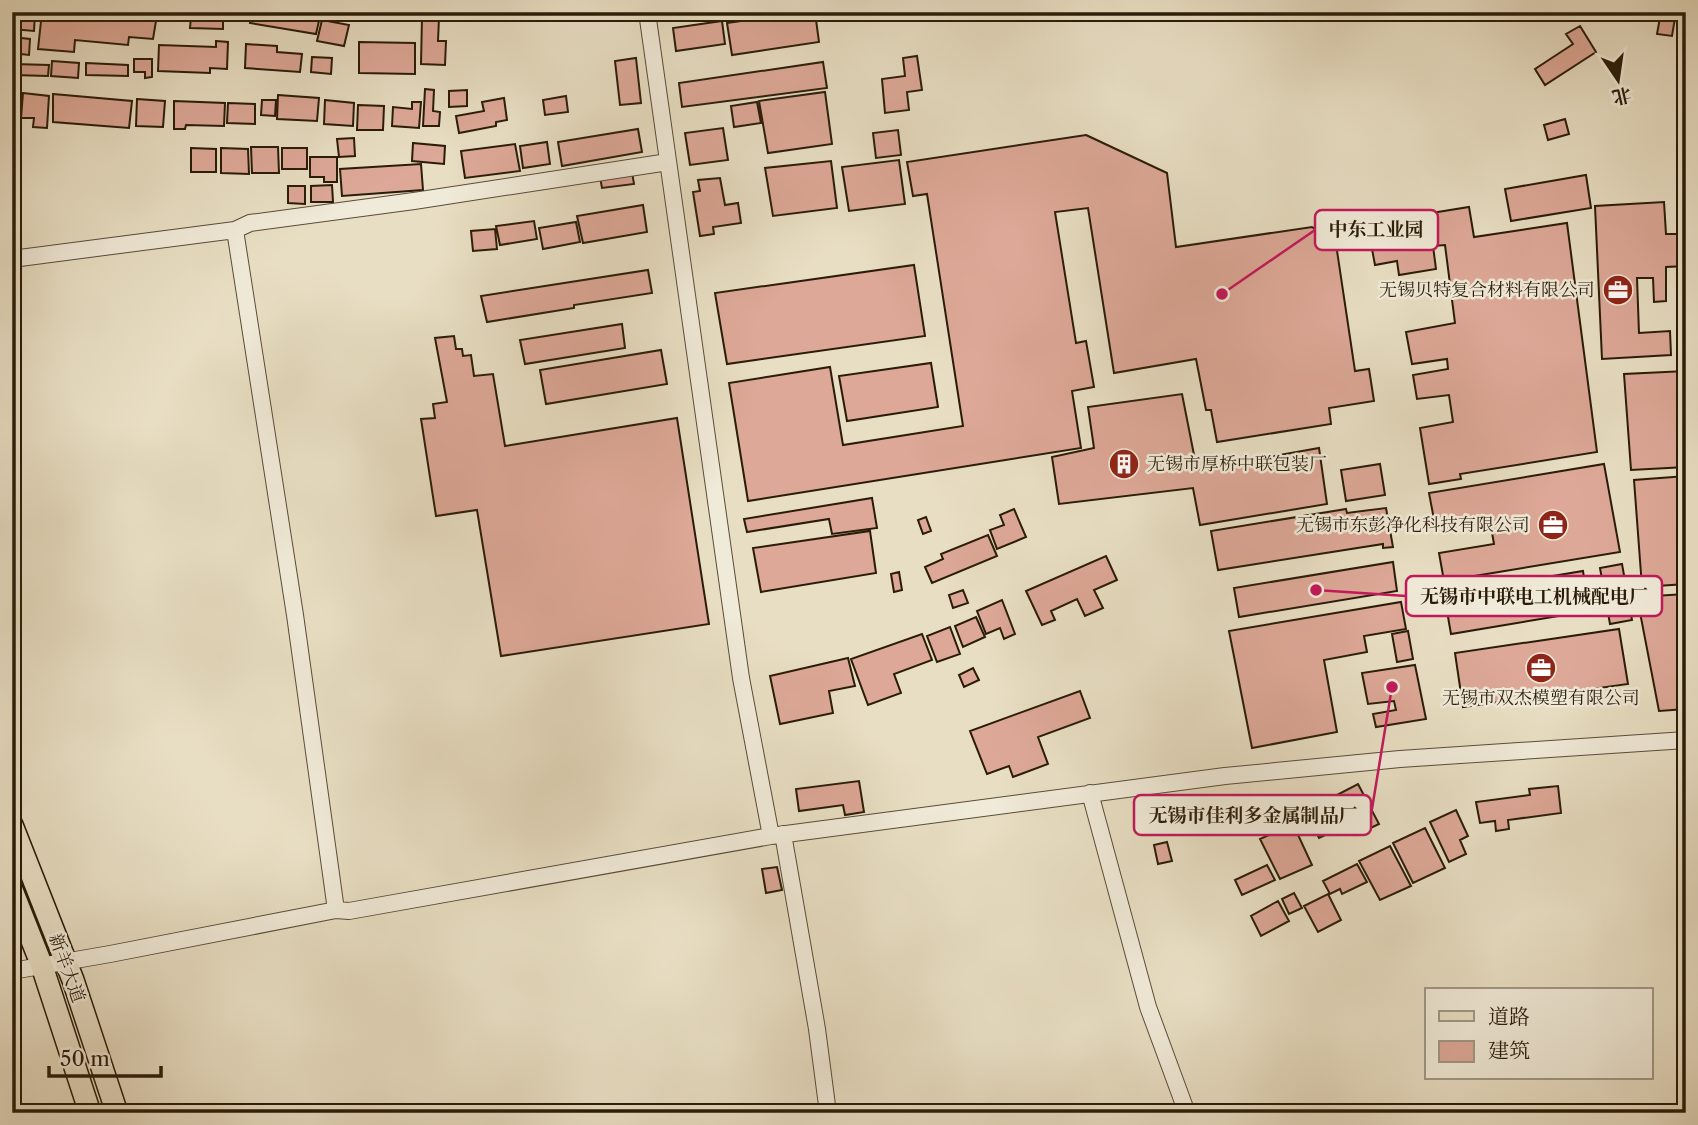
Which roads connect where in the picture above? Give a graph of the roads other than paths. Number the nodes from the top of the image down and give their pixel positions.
1 (647, 12) edge
2 (668, 162) junction
3 (235, 230) junction
4 (12, 259) edge
5 (1686, 740) edge
6 (1090, 793) junction
7 (12, 825) edge
8 (777, 835) junction
9 (12, 890) edge
10 (336, 910) junction
11 (66, 962) junction
12 (42, 966) junction
13 (12, 971) edge
14 (90, 1113) edge
15 (117, 1113) edge
16 (828, 1113) edge
17 (1187, 1113) edge

1 - 2 street
2 - 3 street
2 - 8 street
3 - 4 street
3 - 10 street
5 - 6 street
6 - 8 street
6 - 17 street
7 - 11 main road, 新羊大道
8 - 10 street
8 - 16 street
9 - 12 main road, 新羊大道
10 - 11 street
11 - 12 street
11 - 15 main road, 新羊大道
12 - 13 street
12 - 14 main road, 新羊大道

